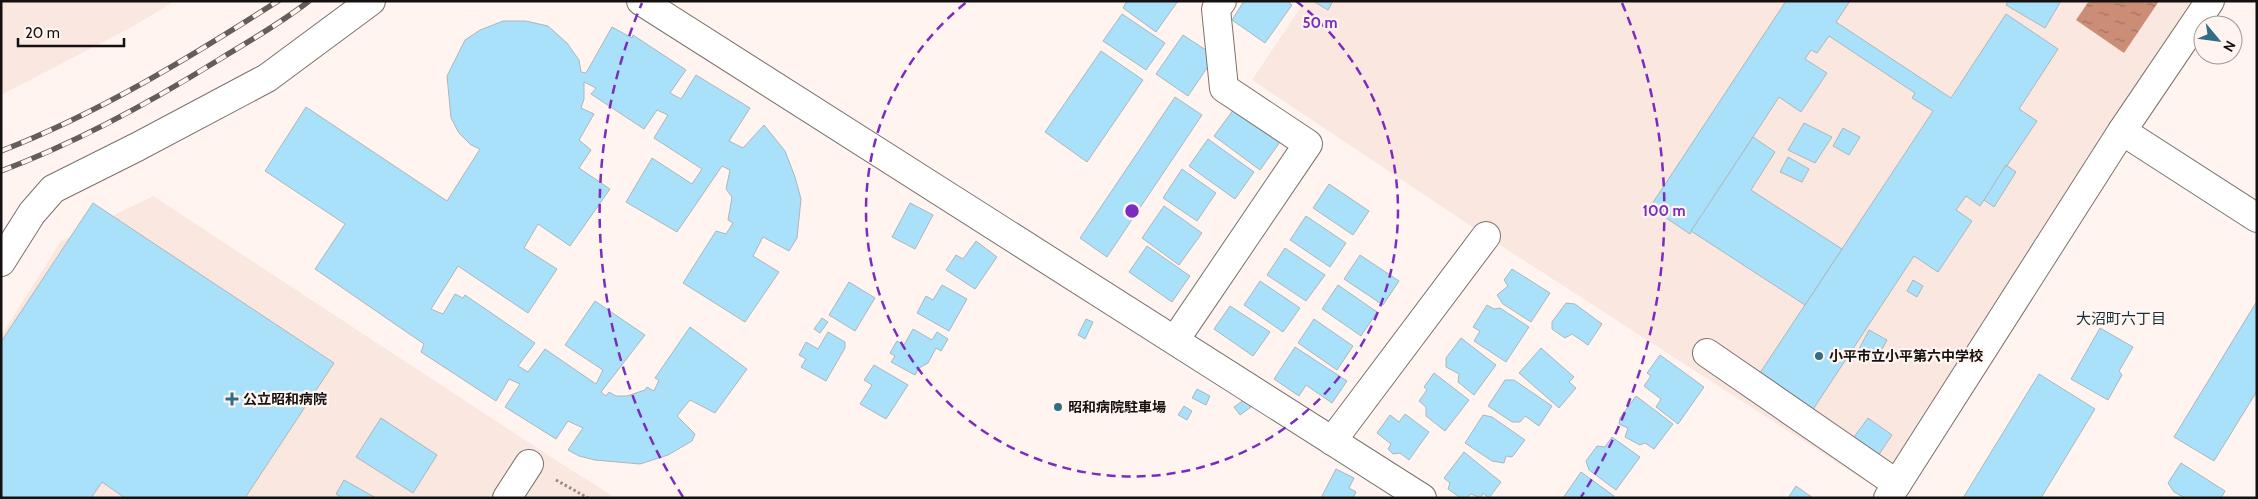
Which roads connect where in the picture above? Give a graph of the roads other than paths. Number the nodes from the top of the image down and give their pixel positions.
1 (371, 1) edge
2 (641, 1) edge
3 (2210, 1) edge
4 (1214, 4) edge
5 (2122, 131) junction
6 (2257, 218) edge
7 (1486, 236) dead end
8 (1, 262) edge
9 (1175, 340) junction
10 (1707, 353) dead end
11 (1332, 441) junction
12 (529, 464) dead end
13 (1893, 491) edge
14 (1407, 494) edge
15 (507, 498) edge

1 - 8 street
2 - 9 street
3 - 5 street
4 - 9 street
5 - 6 street
5 - 13 street
7 - 11 street
9 - 11 street
10 - 13 street
11 - 14 street
12 - 15 street

